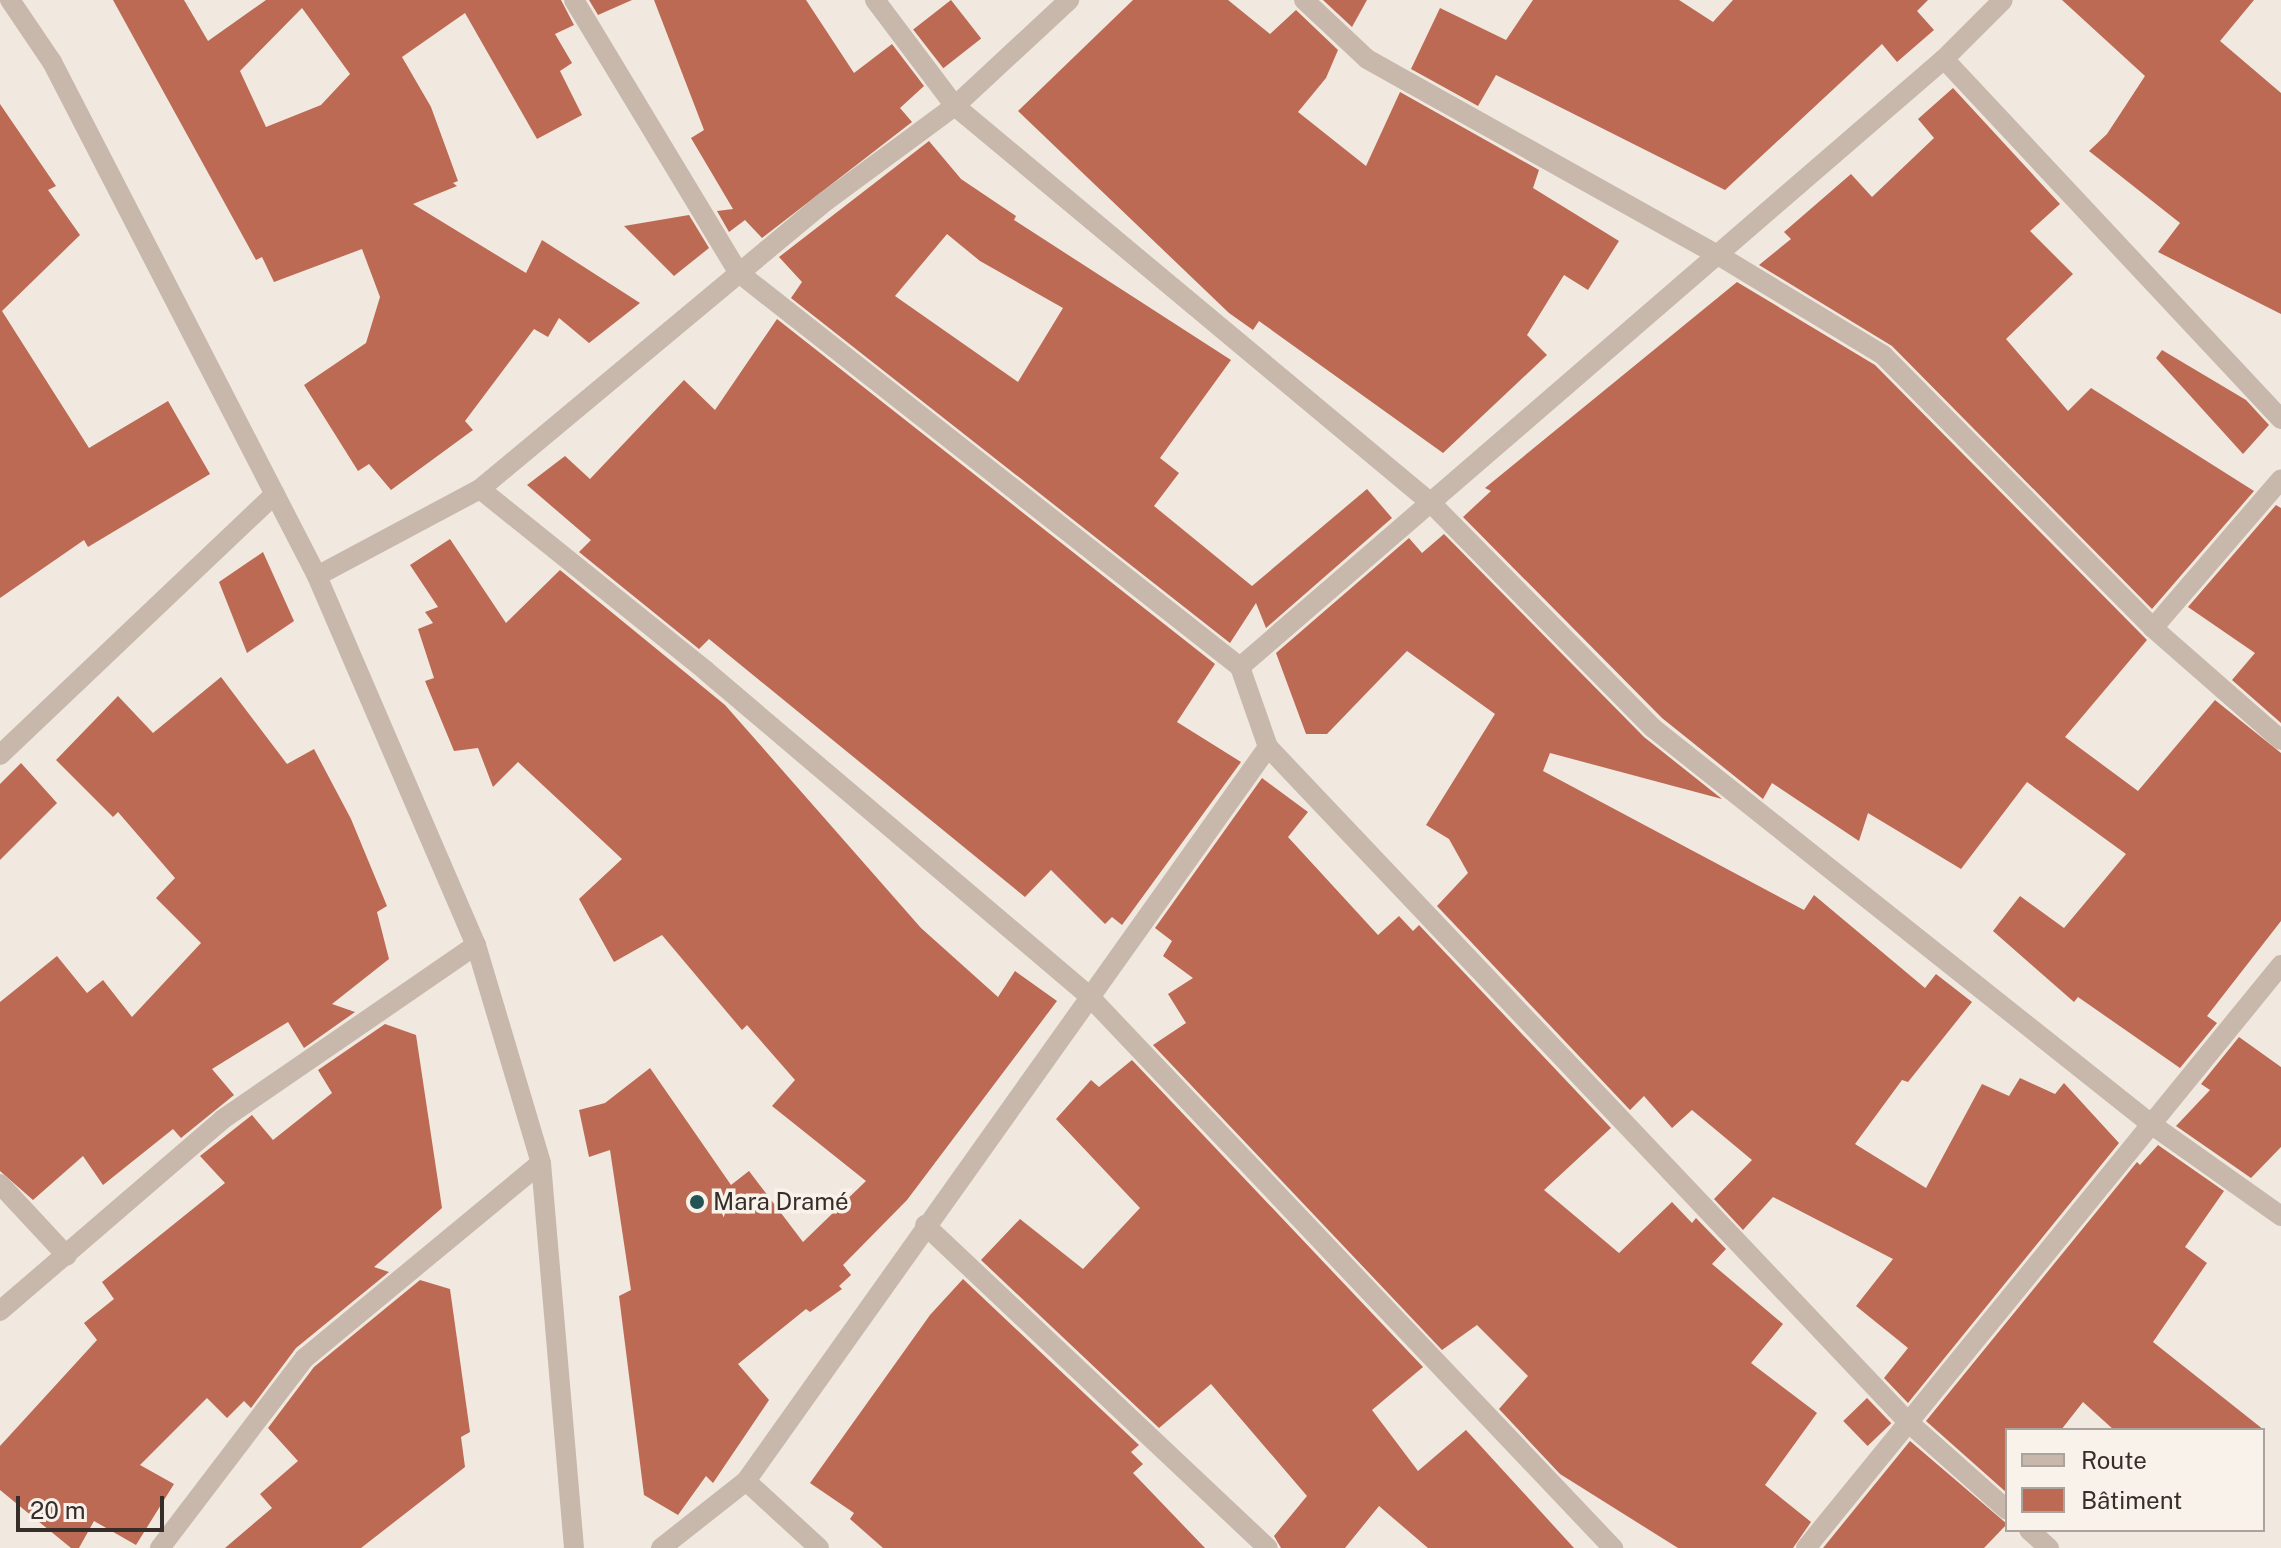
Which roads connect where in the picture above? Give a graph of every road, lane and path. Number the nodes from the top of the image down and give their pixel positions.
1 (10, 0) edge
2 (574, 0) edge
3 (875, 0) edge
4 (1069, 0) edge
5 (1304, 0) edge
6 (1999, 1) edge
7 (1944, 59) junction
8 (955, 106) junction
9 (1718, 255) junction
10 (739, 273) junction
11 (2281, 419) edge
12 (2281, 479) edge
13 (480, 489) junction
14 (275, 494) junction
15 (1431, 503) junction
16 (317, 576) junction
17 (2153, 628) junction
18 (1240, 667) junction
19 (2281, 740) edge
20 (1268, 747) junction
21 (0, 755) edge
22 (476, 945) junction
23 (2281, 965) edge
24 (1088, 995) junction
25 (2151, 1124) junction
26 (541, 1163) junction
27 (0, 1184) edge
28 (2281, 1216) edge
29 (925, 1225) junction
30 (67, 1256) junction
31 (0, 1311) edge
32 (1908, 1422) junction
33 (746, 1481) junction
34 (2005, 1508) edge
35 (2031, 1532) edge
36 (160, 1548) edge
37 (574, 1548) edge
38 (661, 1548) edge
39 (819, 1548) edge
40 (1268, 1548) edge
41 (1613, 1548) edge
42 (1806, 1548) edge
43 (2049, 1548) edge

1 - 14 street
2 - 10 street
3 - 8 street
4 - 8 street
5 - 9 street
6 - 7 street
7 - 9 street
7 - 11 street
8 - 10 street
8 - 15 street
9 - 15 street
9 - 17 street
10 - 13 street
10 - 18 street
12 - 17 street
13 - 16 street
13 - 24 street
14 - 16 street
14 - 21 street
15 - 18 street
15 - 25 street
16 - 22 street
17 - 19 street
18 - 20 street
20 - 24 street
20 - 32 street
22 - 26 street
22 - 30 street
23 - 25 street
24 - 29 street
24 - 41 street
25 - 28 street
25 - 32 street
26 - 36 street
26 - 37 street
27 - 30 street
29 - 33 street
29 - 40 street
30 - 31 street
32 - 34 street
32 - 42 street
33 - 38 street
33 - 39 street
35 - 43 street

